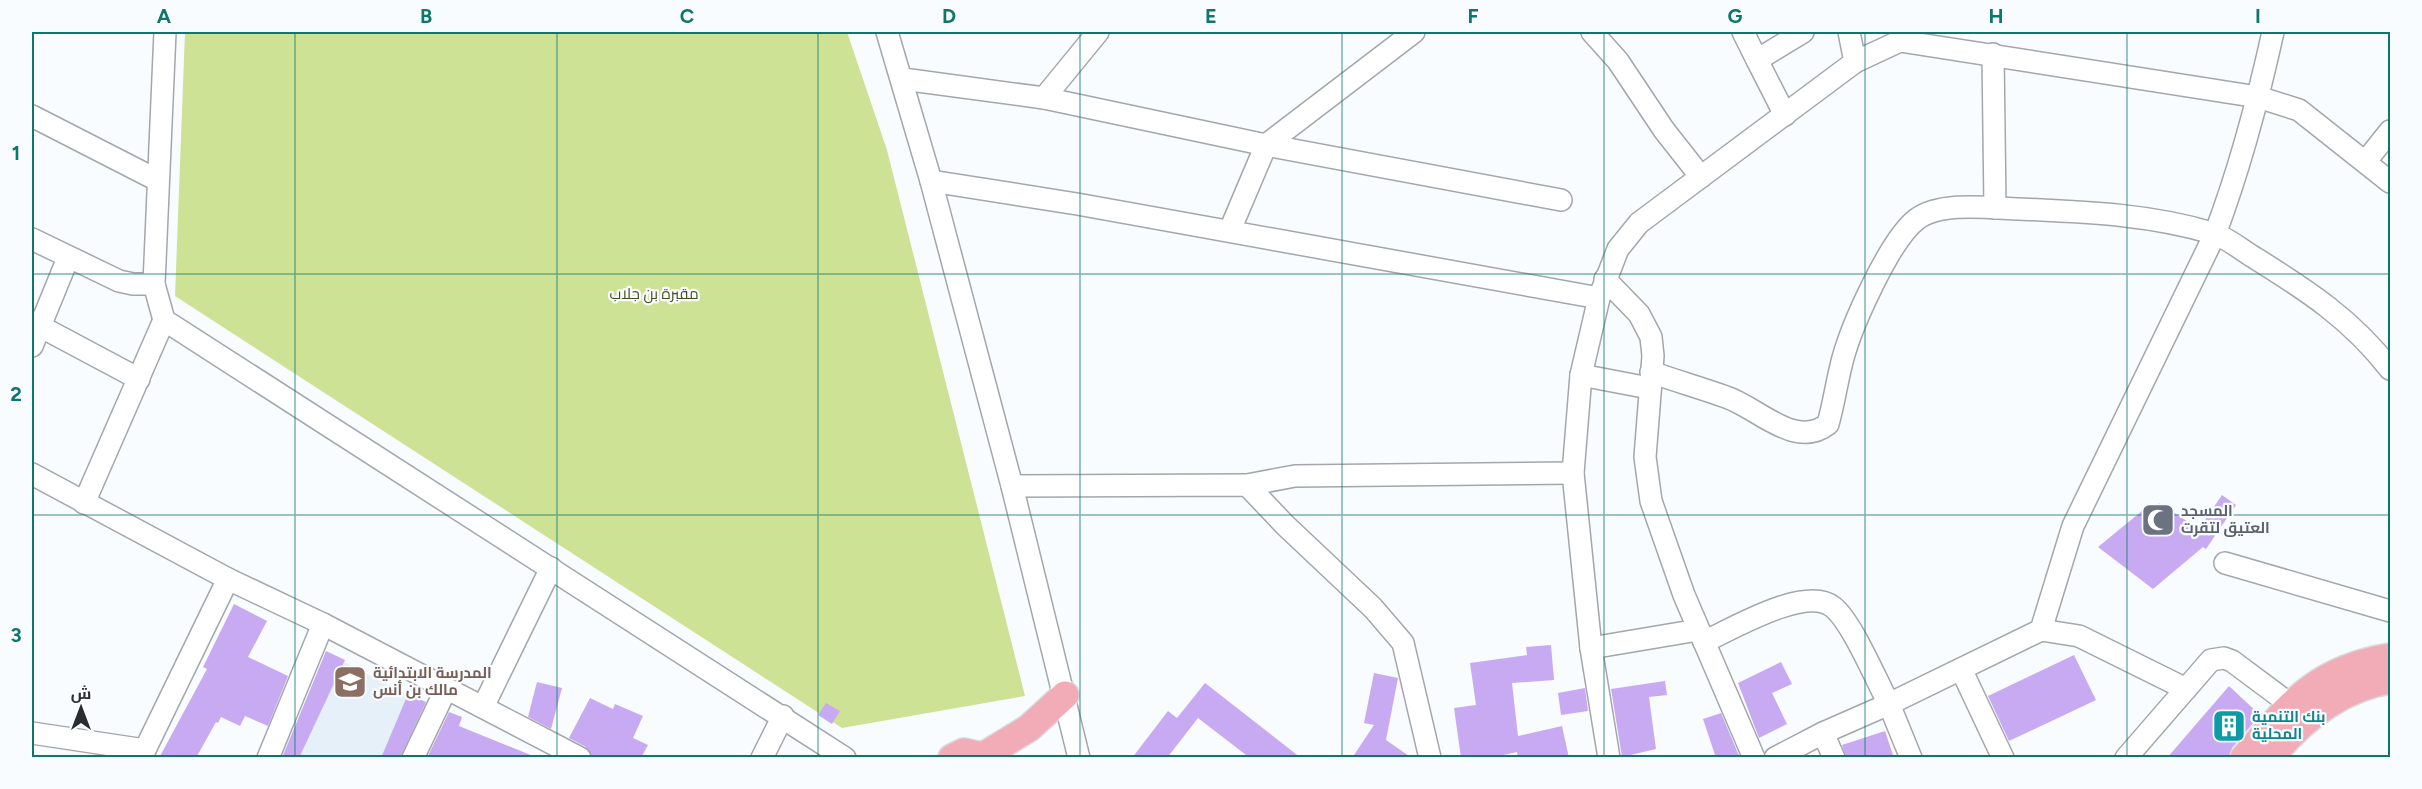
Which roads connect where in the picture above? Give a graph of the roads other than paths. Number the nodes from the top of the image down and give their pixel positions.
1 (165, 32) edge
2 (887, 32) edge
3 (1098, 32) edge
4 (1414, 32) edge
5 (1592, 32) edge
6 (1743, 32) edge
7 (1803, 32) edge
8 (1849, 32) edge
9 (2273, 32) edge
10 (1899, 36) edge
11 (1993, 54) junction
12 (1757, 60) junction
13 (1855, 62) junction
14 (903, 79) junction
15 (2258, 97) junction
16 (1044, 98) junction
17 (1785, 115) junction
18 (32, 116) edge
19 (2391, 131) edge
20 (1266, 145) junction
21 (2366, 161) junction
22 (1701, 177) junction
23 (157, 180) junction
24 (931, 181) junction
25 (2391, 182) edge
26 (1561, 200) dead end
27 (1995, 208) junction
28 (1230, 230) junction
29 (2215, 234) junction
30 (32, 239) edge
31 (68, 258) junction
32 (154, 284) junction
33 (1602, 289) junction
34 (164, 320) junction
35 (35, 331) edge
36 (2391, 369) edge
37 (1581, 375) junction
38 (138, 379) junction
39 (1650, 380) junction
40 (1573, 473) junction
41 (32, 474) edge
42 (1247, 485) junction
43 (1012, 486) junction
44 (84, 503) junction
45 (2225, 563) dead end
46 (551, 568) junction
47 (228, 579) junction
48 (2391, 611) edge
49 (323, 624) junction
50 (2041, 630) junction
51 (1701, 636) junction
52 (1591, 648) junction
53 (2391, 657) edge
54 (1961, 669) junction
55 (2391, 680) edge
56 (446, 689) junction
57 (2186, 689) junction
58 (1065, 695) junction
59 (1889, 704) junction
60 (2291, 705) junction
61 (483, 707) junction
62 (783, 716) junction
63 (32, 733) edge
64 (1823, 733) junction
65 (143, 754) edge
66 (988, 756) edge
67 (268, 758) edge
68 (413, 758) edge
69 (580, 758) edge
70 (762, 758) edge
71 (845, 758) edge
72 (952, 758) edge
73 (1079, 758) edge
74 (1430, 758) edge
75 (1609, 758) edge
76 (1754, 758) edge
77 (1775, 758) edge
78 (1834, 758) edge
79 (1911, 758) edge
80 (2003, 758) edge
81 (2126, 758) edge
82 (2244, 758) edge
83 (2270, 758) edge

1 - 23 street
2 - 14 street
3 - 16 street
4 - 20 street
5 - 22 street
6 - 12 street
7 - 12 street
8 - 13 street
9 - 15 street
10 - 11 street
10 - 13 street
11 - 15 street
11 - 27 street
12 - 17 street
13 - 17 street
14 - 16 street
14 - 24 street
15 - 21 street
15 - 29 street
16 - 20 street
17 - 22 street
18 - 23 street
19 - 21 street
20 - 26 street
20 - 28 street
21 - 25 street
22 - 33 street
23 - 32 street
24 - 28 street
24 - 43 street
27 - 29 street
27 - 39 street
28 - 33 street
29 - 36 street
29 - 50 street
30 - 31 street
31 - 32 street
31 - 35 street
32 - 34 street
33 - 37 street
33 - 39 street
34 - 38 street
34 - 46 street
35 - 38 street
37 - 39 street
37 - 40 street
38 - 44 street
39 - 51 street
40 - 42 street
40 - 52 street
41 - 44 street
42 - 43 street
42 - 74 street
43 - 58 street
44 - 47 street
45 - 48 street
46 - 61 street
46 - 62 street
47 - 49 street
47 - 65 street
49 - 56 street
49 - 67 street
50 - 54 street
50 - 57 street
51 - 52 street
51 - 59 street
51 - 76 street
52 - 75 street
53 - 60 main road
54 - 59 street
54 - 80 street
55 - 83 main road
56 - 61 street
56 - 68 street
57 - 60 street
57 - 81 street
58 - 66 main road
58 - 73 street
59 - 64 street
59 - 79 street
60 - 82 main road
61 - 69 street
62 - 70 street
62 - 71 street
63 - 65 street
64 - 77 street
64 - 78 street
66 - 72 main road

